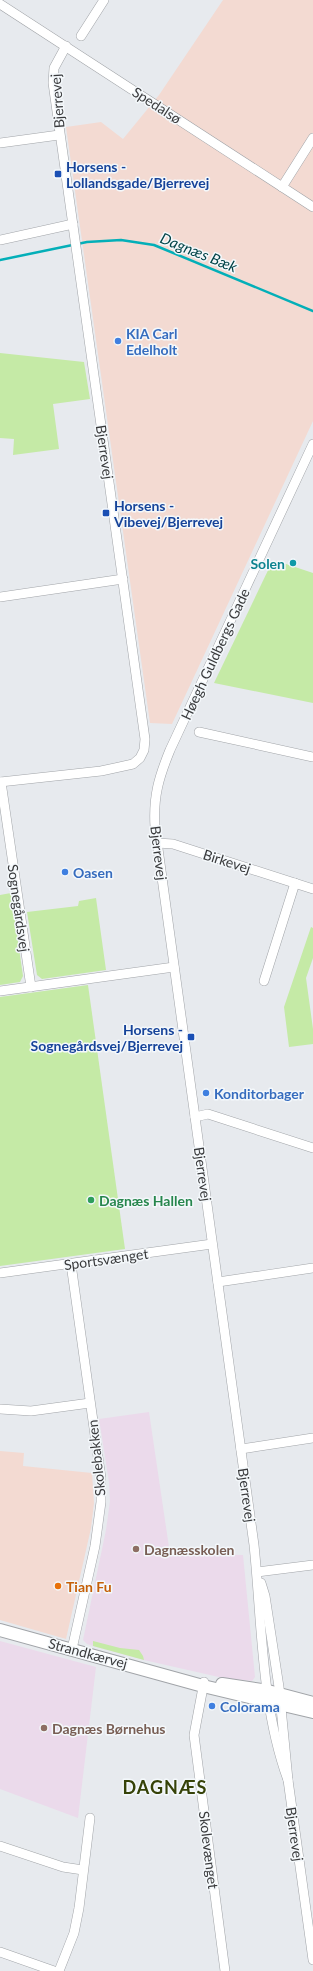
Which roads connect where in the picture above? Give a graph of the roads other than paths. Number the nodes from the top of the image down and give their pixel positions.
1 (104, 0) edge
2 (0, 4) edge
3 (81, 36) dead end
4 (66, 46) junction
5 (59, 135) junction
6 (313, 138) edge
7 (0, 143) edge
8 (282, 187) junction
9 (313, 207) edge
10 (73, 227) junction
11 (0, 240) edge
12 (313, 444) edge
13 (123, 579) junction
14 (0, 597) edge
15 (199, 732) dead end
16 (313, 757) edge
17 (159, 776) joint
18 (0, 782) edge
19 (157, 843) junction
20 (295, 883) junction
21 (313, 889) edge
22 (174, 967) junction
23 (264, 981) dead end
24 (31, 987) junction
25 (0, 991) edge
26 (195, 1117) junction
27 (313, 1148) edge
28 (212, 1244) junction
29 (71, 1264) junction
30 (313, 1268) edge
31 (0, 1273) edge
32 (218, 1282) junction
33 (90, 1403) junction
34 (0, 1409) edge
35 (313, 1438) edge
36 (241, 1449) junction
37 (313, 1565) edge
38 (257, 1572) junction
39 (0, 1630) edge
40 (72, 1649) junction
41 (203, 1684) junction
42 (275, 1698) junction
43 (313, 1703) edge
44 (313, 1712) edge
45 (90, 1818) dead end
46 (0, 1846) edge
47 (83, 1870) junction
48 (0, 1952) edge
49 (313, 1960) edge
50 (54, 1971) edge
51 (59, 1971) edge
52 (225, 1971) edge

1 - 3 street
2 - 4 street, Spedalsø
4 - 5 street, Bjerrevej
4 - 8 street, Spedalsø
5 - 7 street, Bjerrevej
5 - 10 street, Bjerrevej
6 - 8 street
8 - 9 street, Spedalsø
10 - 11 street
10 - 13 street, Bjerrevej
12 - 17 street, Høegh Guldbergs Gade
13 - 14 street
13 - 18 street, Bjerrevej
15 - 16 street
17 - 19 street, Bjerrevej
18 - 24 street, Sognegårdsvej
19 - 20 street, Birkevej
19 - 22 street, Bjerrevej
20 - 21 street, Birkevej
20 - 23 street
22 - 24 street
22 - 26 street, Bjerrevej
24 - 25 street
26 - 27 street
26 - 28 street, Bjerrevej
28 - 29 street, Sportsvænget
28 - 32 street, Bjerrevej
29 - 31 street, Sportsvænget
29 - 33 street, Skolebakken
30 - 32 street
32 - 36 street, Bjerrevej
33 - 34 street
33 - 40 street, Skolebakken
35 - 36 street
36 - 38 street, Bjerrevej
37 - 38 street
38 - 42 street, Bjerrevej
39 - 40 main road, Strandkærvej
40 - 41 main road, Strandkærvej
41 - 42 main road, Strandkærvej
41 - 52 street, Skolevænget
42 - 43 main road
42 - 44 main road
42 - 49 street, Bjerrevej
45 - 47 street
46 - 47 street
47 - 51 street
48 - 50 street

